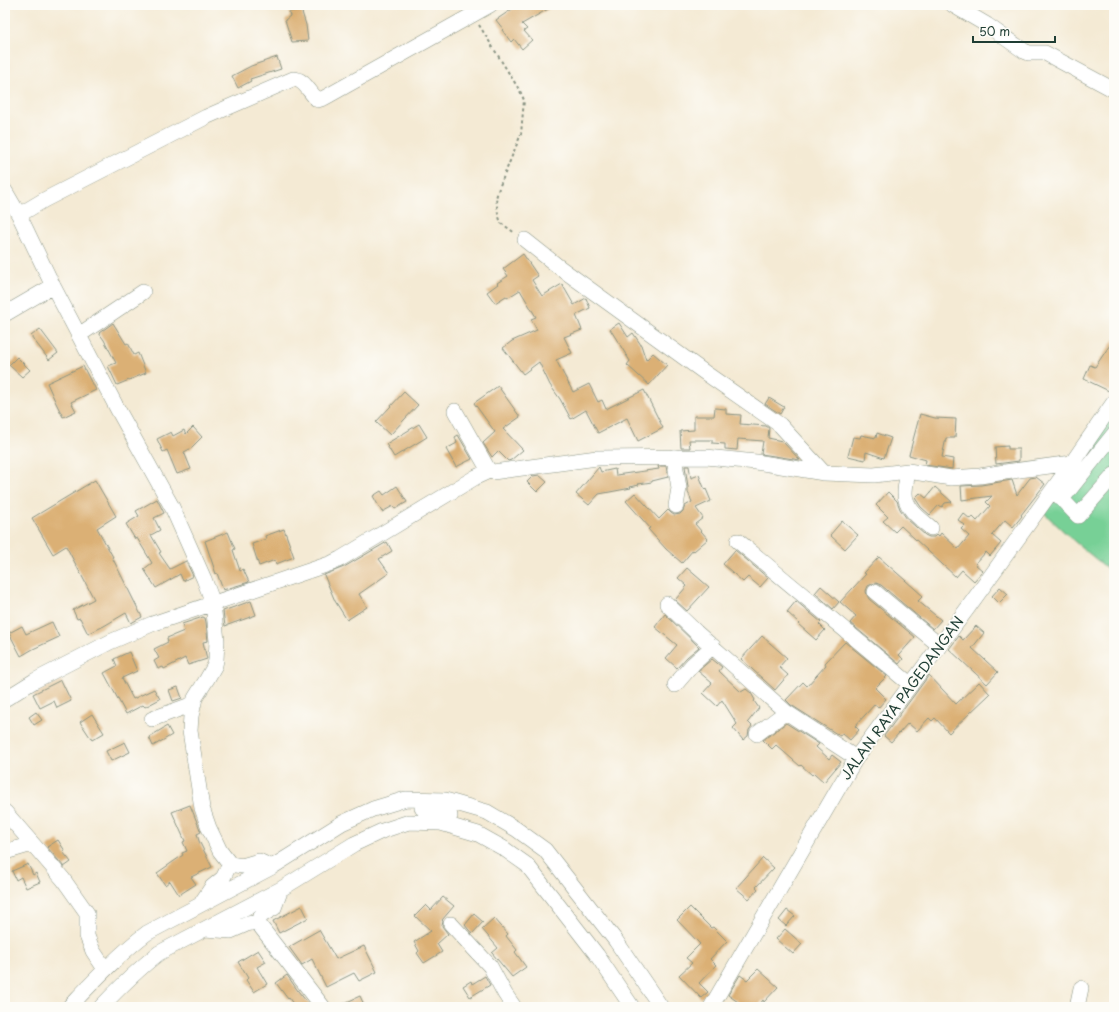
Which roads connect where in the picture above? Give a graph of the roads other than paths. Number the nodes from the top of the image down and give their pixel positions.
1 (490, 5) edge
2 (953, 5) edge
3 (1114, 90) edge
4 (7, 199) edge
5 (19, 215) junction
6 (524, 240) road end
7 (54, 286) junction
8 (144, 292) dead end
9 (5, 314) edge
10 (79, 334) junction
11 (1114, 402) edge
12 (455, 411) dead end
13 (1114, 434) edge
14 (674, 457) junction
15 (1072, 463) junction
16 (489, 471) junction
17 (908, 471) junction
18 (824, 473) junction
19 (1114, 475) edge
20 (1057, 494) junction
21 (676, 506) dead end
22 (931, 528) dead end
23 (738, 541) dead end
24 (875, 592) dead end
25 (213, 603) junction
26 (667, 604) dead end
27 (939, 645) junction
28 (713, 646) junction
29 (675, 685) dead end
30 (910, 685) junction
31 (5, 699) edge
32 (193, 704) junction
33 (786, 712) junction
34 (152, 719) dead end
35 (757, 734) dead end
36 (856, 758) junction
37 (398, 801) junction
38 (5, 812) edge
39 (447, 825) junction
40 (32, 844) junction
41 (5, 852) edge
42 (230, 864) junction
43 (272, 867) junction
44 (280, 889) junction
45 (201, 904) junction
46 (257, 922) junction
47 (450, 924) dead end
48 (205, 929) junction
49 (105, 969) junction
50 (1081, 988) dead end
51 (661, 1006) edge
52 (69, 1007) edge
53 (101, 1007) edge
54 (323, 1007) edge
55 (514, 1007) edge
56 (632, 1007) edge
57 (711, 1007) edge
58 (1077, 1007) edge

1 - 5 street
2 - 3 street
4 - 5 street
5 - 7 street
6 - 18 street
7 - 9 street
7 - 10 street
8 - 10 street
10 - 25 street
11 - 15 street, JALAN RAYA PAGEDANGAN
12 - 16 street
13 - 20 street
14 - 16 street
14 - 18 street
14 - 21 street
15 - 17 street
15 - 20 street, JALAN RAYA PAGEDANGAN
16 - 25 street
17 - 18 street
17 - 22 street
19 - 20 street
20 - 27 street, JALAN RAYA PAGEDANGAN
23 - 30 street
24 - 27 street
25 - 31 street
25 - 32 street
26 - 28 street
27 - 30 street, JALAN RAYA PAGEDANGAN
28 - 29 street
28 - 33 street
30 - 36 street, JALAN RAYA PAGEDANGAN
32 - 34 street
32 - 42 street
33 - 35 street
33 - 36 street
36 - 57 street, JALAN RAYA PAGEDANGAN
37 - 39 street
37 - 43 street
37 - 51 street
38 - 40 street
39 - 44 street
39 - 56 street
40 - 41 street
40 - 49 street
42 - 43 street
42 - 45 street
43 - 45 street
44 - 46 street
44 - 48 street
45 - 49 street
46 - 48 street
46 - 54 street
47 - 55 street
48 - 53 street
49 - 52 street
50 - 58 street

